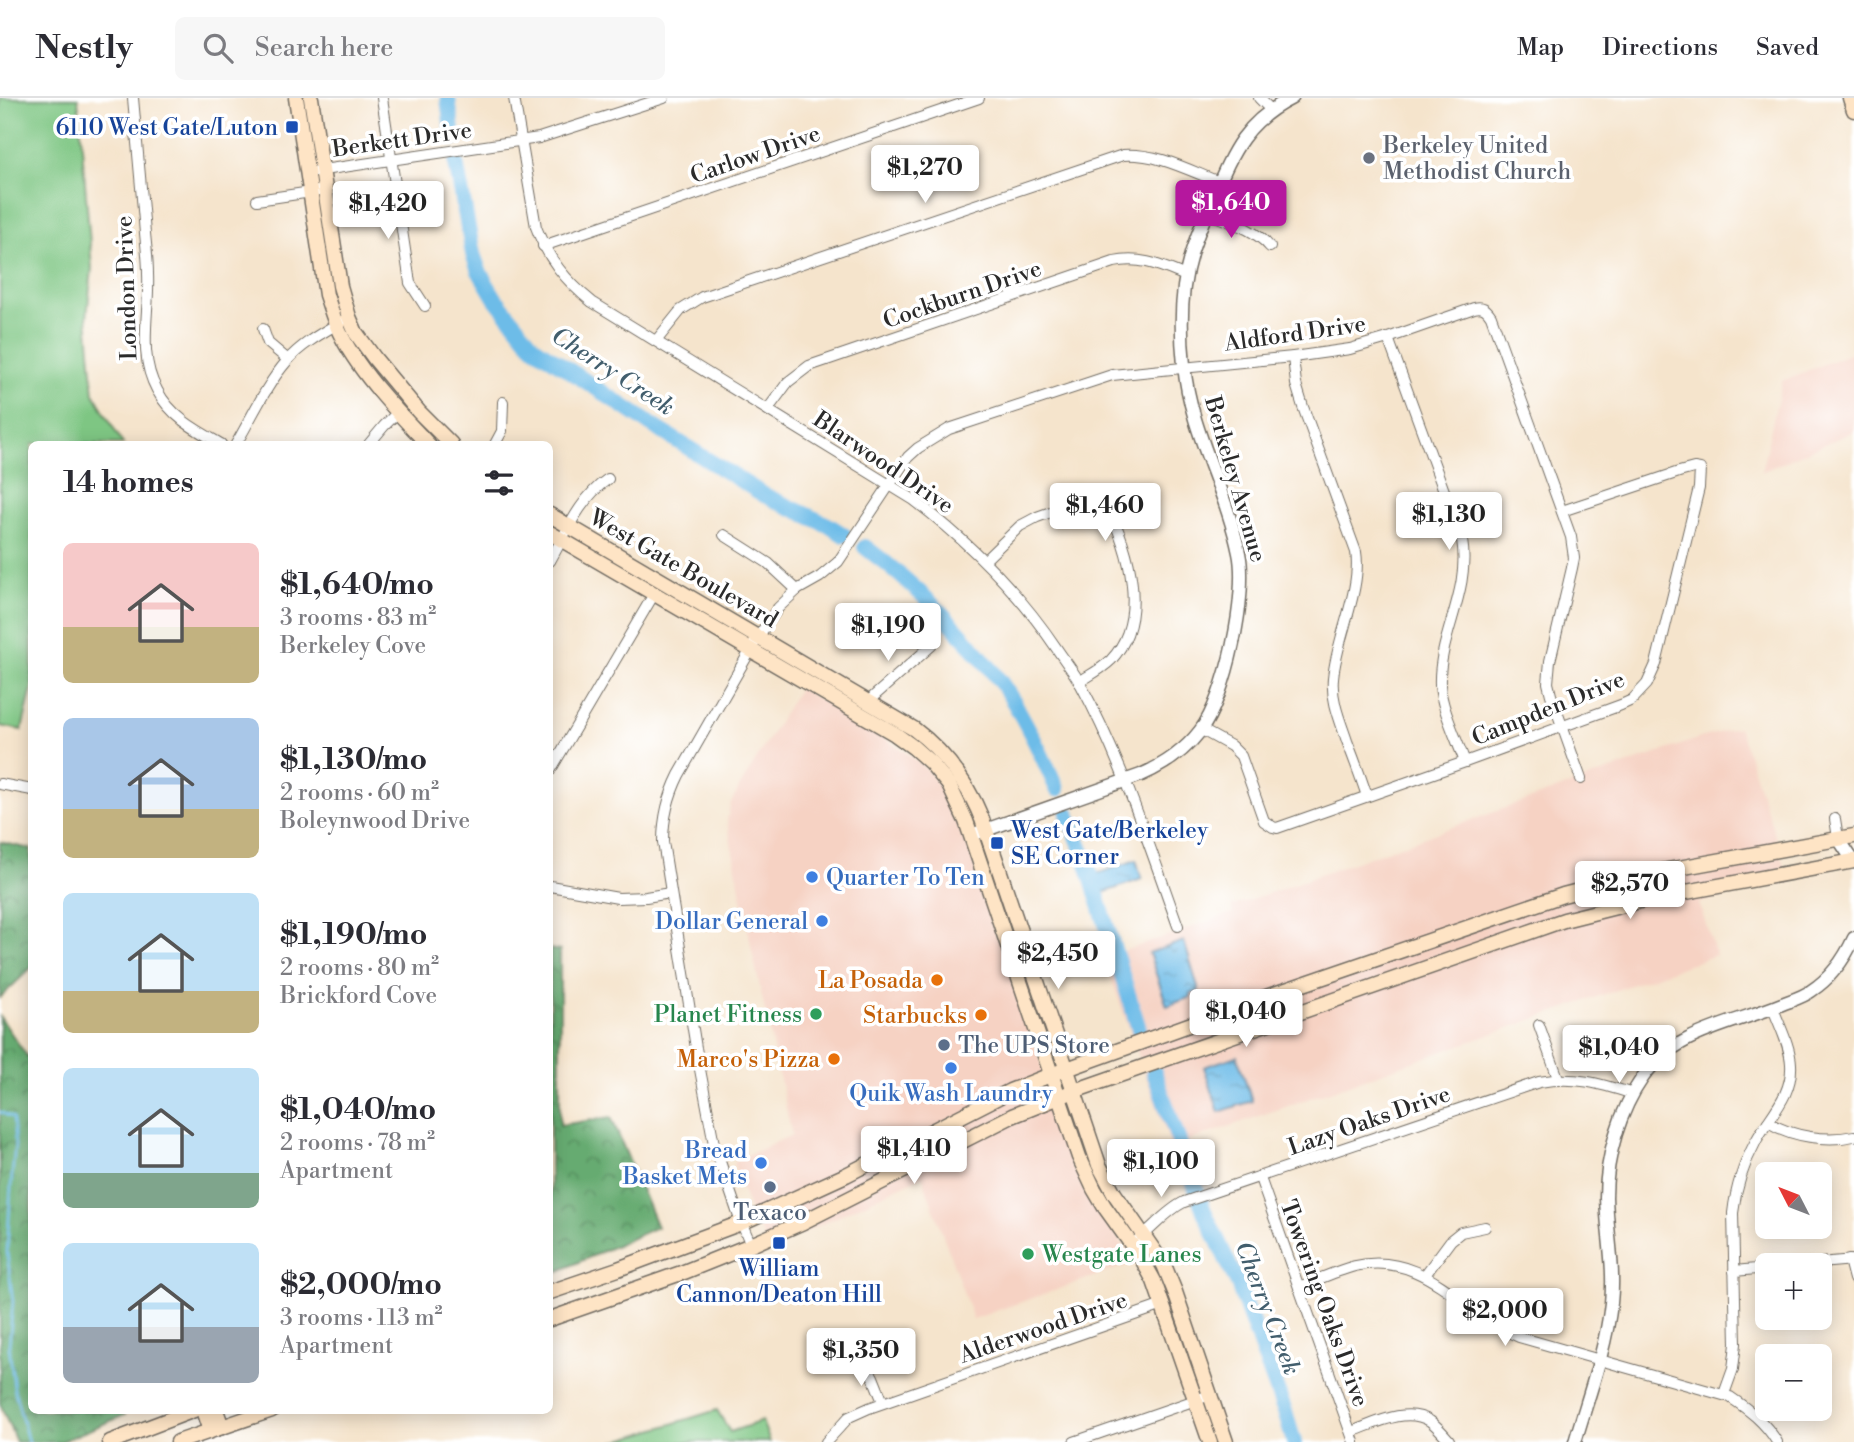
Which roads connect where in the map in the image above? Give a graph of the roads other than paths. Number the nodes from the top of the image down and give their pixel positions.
1 (133, 98) edge
2 (296, 98) edge
3 (312, 98) edge
4 (382, 98) edge
5 (514, 98) edge
6 (664, 98) edge
7 (979, 98) edge
8 (1259, 98) edge
9 (1292, 98) edge
10 (1850, 98) edge
11 (1271, 110) junction
12 (1854, 110) edge
13 (521, 142) junction
14 (391, 160) junction
15 (314, 172) junction
16 (1219, 182) junction
17 (325, 190) junction
18 (310, 192) junction
19 (257, 200) dead end
20 (1207, 213) junction
21 (543, 246) junction
22 (1270, 247) dead end
23 (1185, 276) junction
24 (425, 306) dead end
25 (342, 321) junction
26 (263, 329) dead end
27 (1388, 338) junction
28 (656, 341) junction
29 (1293, 357) junction
30 (288, 360) junction
31 (1184, 368) junction
32 (503, 402) dead end
33 (768, 409) junction
34 (398, 412) junction
35 (216, 441) edge
36 (238, 441) edge
37 (372, 441) edge
38 (425, 441) edge
39 (448, 441) edge
40 (497, 441) edge
41 (608, 479) dead end
42 (890, 484) junction
43 (1562, 512) junction
44 (553, 517) edge
45 (569, 527) junction
46 (724, 535) dead end
47 (555, 537) edge
48 (985, 560) junction
49 (797, 590) junction
50 (654, 594) junction
51 (758, 637) junction
52 (931, 646) dead end
53 (750, 651) junction
54 (1079, 682) junction
55 (870, 702) junction
56 (1563, 727) junction
57 (1202, 730) junction
58 (1465, 762) junction
59 (553, 766) edge
60 (1581, 779) dead end
61 (1125, 781) junction
62 (0, 784) edge
63 (28, 789) edge
64 (1367, 796) junction
65 (1835, 819) dead end
66 (979, 832) junction
67 (1854, 836) edge
68 (1838, 838) junction
69 (1854, 861) edge
70 (553, 887) edge
71 (670, 893) junction
72 (1018, 923) junction
73 (1178, 926) dead end
74 (1002, 930) junction
75 (1446, 934) junction
76 (1854, 938) edge
77 (1454, 958) junction
78 (1773, 1007) junction
79 (1539, 1025) dead end
80 (1060, 1072) junction
81 (1558, 1078) junction
82 (1067, 1093) junction
83 (1633, 1094) junction
84 (1768, 1122) junction
85 (1854, 1136) edge
86 (916, 1138) junction
87 (929, 1159) junction
88 (1259, 1178) junction
89 (741, 1223) junction
90 (1485, 1227) dead end
91 (1138, 1240) junction
92 (751, 1245) junction
93 (1851, 1260) edge
94 (1832, 1262) edge
95 (1755, 1269) edge
96 (1734, 1271) junction
97 (1425, 1275) junction
98 (1854, 1279) edge
99 (1299, 1287) junction
100 (553, 1291) edge
101 (1163, 1305) junction
102 (553, 1318) edge
103 (863, 1360) dead end
104 (1599, 1360) junction
105 (1724, 1394) junction
106 (1203, 1397) junction
107 (883, 1402) junction
108 (184, 1414) edge
109 (206, 1414) edge
110 (216, 1414) edge
111 (260, 1414) edge
112 (216, 1429) junction
113 (1352, 1437) edge
114 (1449, 1440) dead end
115 (110, 1442) edge
116 (178, 1442) edge
117 (826, 1442) edge
118 (1074, 1442) edge
119 (1210, 1442) edge
120 (1226, 1442) edge
121 (1575, 1442) edge
122 (1777, 1442) edge

1 - 35 street, London Drive
2 - 15 main road
3 - 15 main road
4 - 14 street
5 - 13 street, Blarwood Drive
6 - 13 street, Berkett Drive
7 - 21 street, Carlow Drive
8 - 11 street
9 - 11 street, Berkeley Avenue
10 - 12 main road
11 - 16 street, Berkeley Avenue
13 - 14 street, Berkett Drive
13 - 21 street, Blarwood Drive
14 - 15 street, Berkett Drive
14 - 24 street
15 - 17 main road
15 - 18 main road
16 - 20 street, Berkeley Avenue
16 - 28 street
17 - 18 street
17 - 25 main road
18 - 19 street
18 - 25 main road
20 - 22 street
20 - 23 street, Berkeley Avenue
21 - 28 street, Blarwood Drive
23 - 31 street, Berkeley Avenue
23 - 33 street, Cockburn Drive
25 - 30 street
25 - 34 main road
25 - 39 main road
26 - 30 street
27 - 29 street, Aldford Drive
27 - 43 street, Aldford Drive
27 - 58 street
28 - 33 street, Blarwood Drive
29 - 31 street, Aldford Drive
29 - 64 street
30 - 36 street
31 - 42 street, Aldford Drive
31 - 57 street, Berkeley Avenue
32 - 40 street
33 - 42 street, Blarwood Drive
34 - 37 street
34 - 38 main road
41 - 45 street
42 - 48 street, Blarwood Drive
42 - 49 street, Aldford Drive
43 - 56 street, Aldford Drive
43 - 56 street, Campden Drive
44 - 45 main road, West Gate Boulevard
45 - 47 street
45 - 51 main road, West Gate Boulevard
46 - 49 street
47 - 50 main road, West Gate Boulevard
48 - 54 street, Blarwood Drive
48 - 54 street
49 - 51 street, Aldford Drive
50 - 53 main road, West Gate Boulevard
50 - 59 street
51 - 53 street, Aldford Drive
51 - 55 main road, West Gate Boulevard
52 - 55 street
53 - 66 main road, West Gate Boulevard
53 - 71 street, Aldford Drive
54 - 61 street, Blarwood Drive
55 - 66 main road, West Gate Boulevard
56 - 58 street, Campden Drive
56 - 60 street, Aldford Drive
57 - 61 street, Berkeley Avenue
57 - 64 street, Campden Drive
58 - 64 street, Campden Drive
61 - 66 street, Berkeley Avenue
61 - 73 street, Blarwood Drive
62 - 63 street
65 - 68 street
66 - 72 main road, West Gate Boulevard
66 - 74 main road, West Gate Boulevard
67 - 68 main road
68 - 69 street
68 - 75 main road
69 - 77 main road
70 - 71 street
71 - 89 street, Aldford Drive
72 - 74 main road
72 - 80 main road, West Gate Boulevard
74 - 80 main road, West Gate Boulevard
75 - 77 main road
75 - 80 main road
76 - 78 street
77 - 82 main road
78 - 83 street
78 - 84 street
79 - 81 street
80 - 82 main road, West Gate Boulevard
80 - 86 main road
81 - 83 street, Lazy Oaks Drive
81 - 88 street, Lazy Oaks Drive
82 - 87 main road
82 - 91 main road, West Gate Boulevard
83 - 104 street
84 - 85 street
84 - 96 street
86 - 87 main road
86 - 89 main road
87 - 92 main road
88 - 91 street, Lazy Oaks Drive
88 - 99 street, Towering Oaks Drive
89 - 92 street, Aldford Drive
89 - 100 main road
90 - 97 street
91 - 101 main road, West Gate Boulevard
91 - 106 main road, West Gate Boulevard
92 - 102 main road
93 - 94 street
93 - 98 street
95 - 96 street
96 - 105 street
97 - 99 street
97 - 104 street
99 - 113 street, Towering Oaks Drive
101 - 106 main road, West Gate Boulevard
101 - 107 street, Alderwood Drive
103 - 107 street
104 - 105 street
104 - 121 street
105 - 122 street
106 - 118 street
106 - 119 main road, West Gate Boulevard
106 - 120 main road, West Gate Boulevard
107 - 117 street, Alderwood Drive
108 - 115 main road
109 - 112 main road
110 - 112 main road
111 - 112 main road
112 - 116 main road
113 - 114 street

